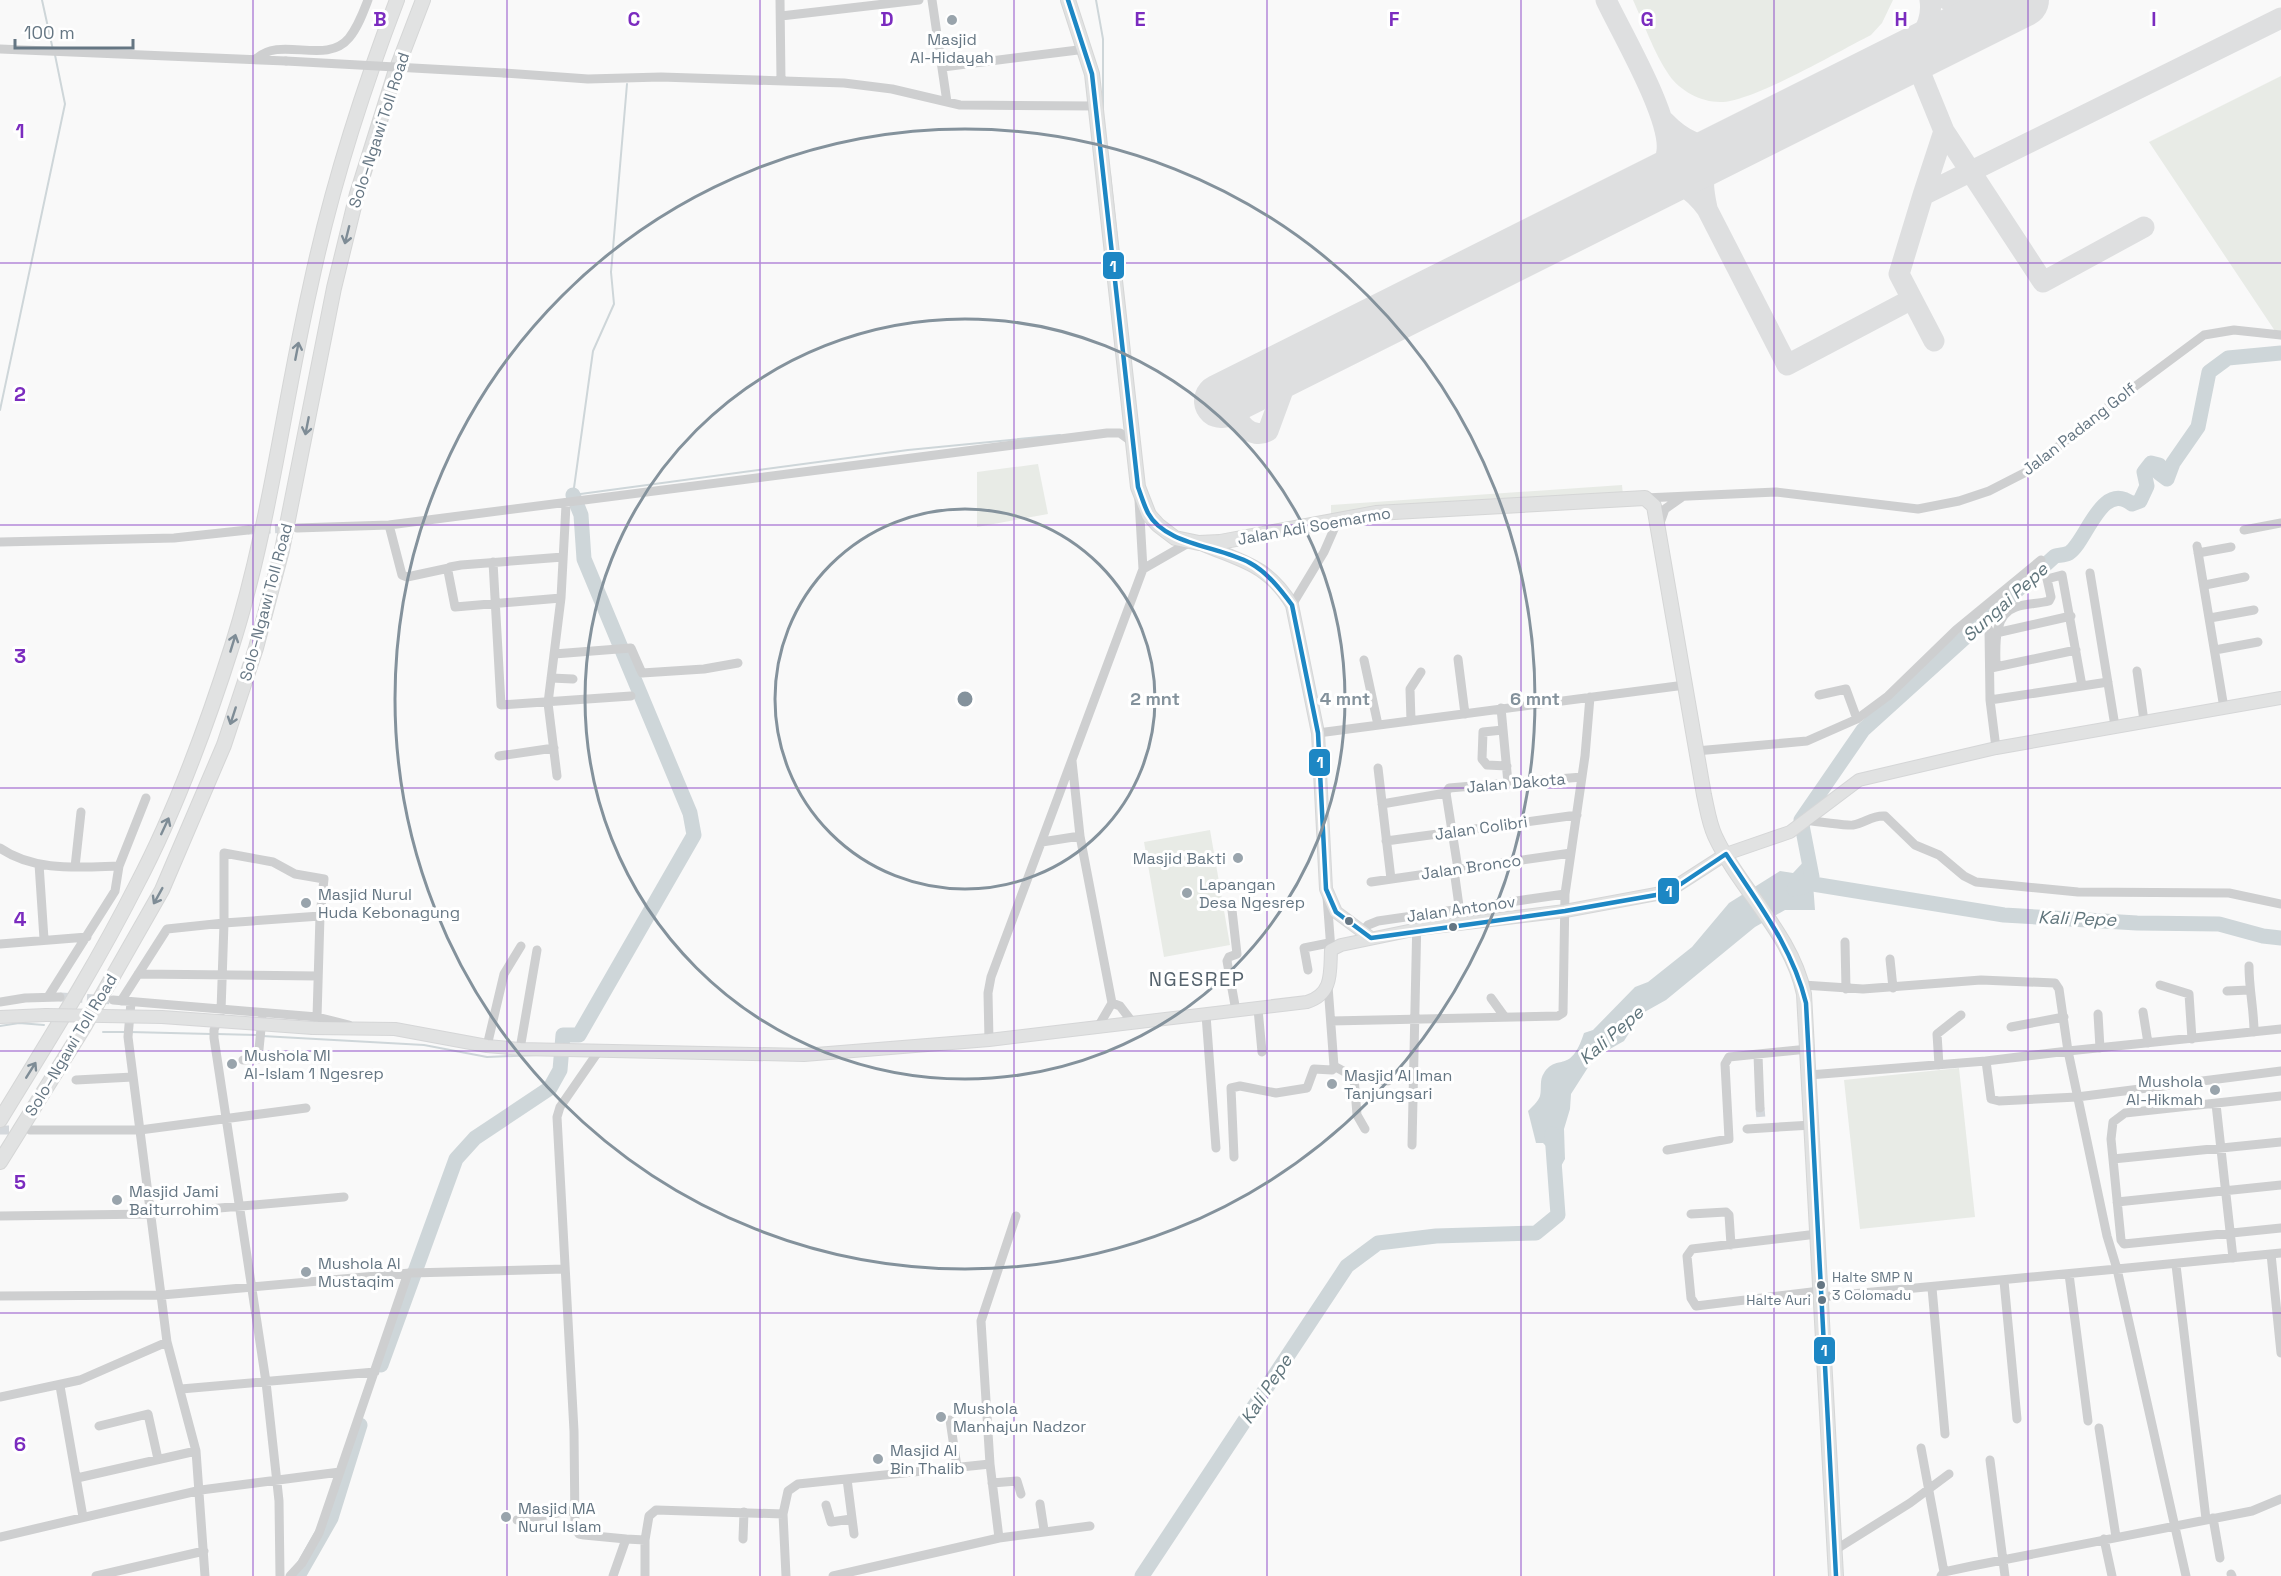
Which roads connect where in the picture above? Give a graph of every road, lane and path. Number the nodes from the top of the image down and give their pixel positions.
1 (368, 0) edge
2 (397, 0) edge
3 (423, 0) edge
4 (780, 0) edge
5 (919, 0) edge
6 (932, 0) edge
7 (1068, 0) edge
8 (781, 16) junction
9 (0, 49) edge
10 (1086, 49) junction
11 (256, 59) junction
12 (943, 67) junction
13 (781, 80) junction
14 (947, 102) junction
15 (1096, 106) junction
16 (2281, 335) edge
17 (1130, 430) junction
18 (1138, 487) junction
19 (1687, 495) junction
20 (1613, 499) junction
21 (1655, 500) junction
22 (566, 505) junction
23 (1338, 520) junction
24 (2281, 523) edge
25 (389, 525) junction
26 (297, 528) tunnel mouth
27 (249, 530) tunnel mouth
28 (1659, 530) junction
29 (2244, 530) dead end
30 (0, 542) edge
31 (1195, 542) junction
32 (2230, 547) dead end
33 (563, 557) junction
34 (2041, 560) dead end
35 (493, 562) junction
36 (449, 568) junction
37 (1143, 569) junction
38 (2090, 573) dead end
39 (2245, 577) dead end
40 (2205, 585) junction
41 (561, 598) junction
42 (494, 602) junction
43 (1292, 605) junction
44 (2254, 610) dead end
45 (2071, 616) junction
46 (2210, 618) junction
47 (1983, 620) junction
48 (1996, 633) junction
49 (2258, 642) dead end
50 (2076, 650) junction
51 (2215, 650) junction
52 (554, 654) junction
53 (1458, 659) dead end
54 (1364, 660) dead end
55 (738, 663) dead end
56 (1992, 668) junction
57 (2137, 671) dead end
58 (1421, 672) dead end
59 (551, 678) junction
60 (573, 679) dead end
61 (2108, 682) junction
62 (1685, 685) junction
63 (2082, 686) junction
64 (1819, 695) dead end
65 (631, 696) dead end
66 (1590, 697) junction
67 (2281, 698) edge
68 (1990, 700) junction
69 (548, 703) junction
70 (1501, 708) junction
71 (2224, 708) junction
72 (1465, 714) junction
73 (1857, 719) junction
74 (1411, 721) junction
75 (2144, 721) junction
76 (1378, 725) junction
77 (2115, 726) junction
78 (1503, 730) junction
79 (1318, 734) junction
80 (554, 748) junction
81 (1996, 748) junction
82 (1696, 751) junction
83 (499, 756) dead end
84 (1072, 758) junction
85 (1507, 765) junction
86 (1378, 768) dead end
87 (557, 776) dead end
88 (1582, 777) junction
89 (1508, 783) junction
90 (1446, 793) junction
91 (146, 798) dead end
92 (1382, 804) junction
93 (81, 813) dead end
94 (1577, 815) junction
95 (1806, 821) junction
96 (1451, 832) junction
97 (1080, 836) junction
98 (1386, 841) junction
99 (1042, 842) junction
100 (0, 848) edge
101 (1571, 853) junction
102 (1726, 854) junction
103 (39, 864) junction
104 (119, 866) junction
105 (75, 867) junction
106 (1456, 870) junction
107 (1390, 879) junction
108 (1371, 882) dead end
109 (1326, 889) junction
110 (1565, 894) junction
111 (1546, 896) junction
112 (2281, 904) edge
113 (1460, 909) junction
114 (1232, 910) dead end
115 (1565, 911) junction
116 (1548, 913) junction
117 (320, 916) junction
118 (1416, 916) junction
119 (224, 922) junction
120 (1462, 924) junction
121 (1418, 930) junction
122 (1367, 935) junction
123 (87, 937) junction
124 (44, 939) junction
125 (1845, 942) dead end
126 (0, 944) edge
127 (521, 946) dead end
128 (1330, 947) junction
129 (537, 950) dead end
130 (1890, 959) dead end
131 (2249, 966) dead end
132 (1308, 970) dead end
133 (138, 974) junction
134 (223, 974) junction
135 (318, 976) junction
136 (1803, 985) junction
137 (2160, 985) dead end
138 (1328, 986) junction
139 (1893, 988) junction
140 (1846, 990) junction
141 (2249, 990) junction
142 (2227, 991) dead end
143 (48, 997) junction
144 (60, 997) tunnel mouth
145 (1491, 998) dead end
146 (0, 1002) edge
147 (131, 1002) junction
148 (1112, 1003) junction
149 (1258, 1009) junction
150 (221, 1011) junction
151 (1236, 1011) junction
152 (2143, 1012) dead end
153 (263, 1014) junction
154 (2098, 1014) dead end
155 (1206, 1015) junction
156 (1961, 1015) dead end
157 (1504, 1016) junction
158 (0, 1017) edge
159 (2064, 1017) junction
160 (1415, 1019) junction
161 (1331, 1022) junction
162 (315, 1023) junction
163 (1133, 1023) junction
164 (1098, 1027) junction
165 (2011, 1027) dead end
166 (2281, 1029) edge
167 (2254, 1032) junction
168 (2192, 1039) junction
169 (989, 1040) junction
170 (2148, 1043) junction
171 (487, 1046) junction
172 (2100, 1048) junction
173 (520, 1049) junction
174 (1808, 1049) junction
175 (2068, 1051) junction
176 (598, 1052) junction
177 (1262, 1052) dead end
178 (1758, 1054) junction
179 (290, 1057) dead end
180 (258, 1059) junction
181 (243, 1060) dead end
182 (1986, 1061) junction
183 (1939, 1065) junction
184 (1335, 1067) junction
185 (2281, 1071) edge
186 (1809, 1075) junction
187 (133, 1077) junction
188 (1354, 1077) junction
189 (76, 1080) dead end
190 (1388, 1081) dead end
191 (2281, 1096) edge
192 (2077, 1097) junction
193 (2216, 1104) junction
194 (306, 1108) dead end
195 (1760, 1108) tunnel mouth
196 (228, 1119) junction
197 (0, 1120) edge
198 (1812, 1125) junction
199 (1365, 1129) dead end
200 (30, 1130) tunnel mouth
201 (1747, 1130) dead end
202 (140, 1131) junction
203 (2281, 1142) edge
204 (1413, 1145) dead end
205 (2221, 1147) junction
206 (1216, 1148) dead end
207 (1667, 1149) dead end
208 (1234, 1157) dead end
209 (2113, 1159) junction
210 (0, 1162) edge
211 (2281, 1185) edge
212 (2225, 1190) junction
213 (344, 1197) dead end
214 (2117, 1202) junction
215 (241, 1207) junction
216 (152, 1214) junction
217 (1691, 1214) dead end
218 (0, 1216) edge
219 (1016, 1216) dead end
220 (2281, 1228) edge
221 (2230, 1232) junction
222 (1817, 1234) junction
223 (1731, 1245) junction
224 (2276, 1253) edge
225 (2233, 1258) junction
226 (2176, 1265) junction
227 (565, 1269) junction
228 (2117, 1269) junction
229 (409, 1273) junction
230 (2069, 1274) junction
231 (2277, 1277) edge
232 (2004, 1281) junction
233 (252, 1285) junction
234 (1932, 1287) junction
235 (1820, 1294) junction
236 (162, 1295) junction
237 (0, 1296) edge
238 (2280, 1329) edge
239 (167, 1342) junction
240 (2281, 1343) edge
241 (2281, 1353) edge
242 (375, 1372) junction
243 (266, 1382) junction
244 (60, 1386) junction
245 (181, 1389) junction
246 (0, 1397) edge
247 (2017, 1419) dead end
248 (950, 1420) dead end
249 (2088, 1421) dead end
250 (99, 1426) dead end
251 (2099, 1428) dead end
252 (1945, 1434) dead end
253 (1921, 1448) dead end
254 (196, 1451) junction
255 (158, 1459) junction
256 (1990, 1460) dead end
257 (990, 1464) junction
258 (957, 1467) junction
259 (340, 1472) junction
260 (1949, 1474) dead end
261 (77, 1478) junction
262 (277, 1478) junction
263 (847, 1479) junction
264 (992, 1483) junction
265 (201, 1490) junction
266 (1929, 1490) junction
267 (1021, 1494) dead end
268 (2281, 1499) edge
269 (1040, 1504) dead end
270 (826, 1505) dead end
271 (575, 1510) junction
272 (744, 1512) junction
273 (783, 1514) junction
274 (83, 1517) junction
275 (2209, 1518) junction
276 (851, 1519) junction
277 (517, 1520) dead end
278 (2172, 1525) junction
279 (1090, 1526) dead end
280 (1044, 1530) junction
281 (854, 1534) dead end
282 (0, 1537) edge
283 (2116, 1537) junction
284 (999, 1538) junction
285 (626, 1539) junction
286 (743, 1539) dead end
287 (2104, 1539) junction
288 (645, 1540) junction
289 (204, 1551) junction
290 (1835, 1551) junction
291 (2220, 1558) dead end
292 (2005, 1559) junction
293 (1942, 1574) edge
294 (96, 1576) edge
295 (205, 1576) edge
296 (280, 1576) edge
297 (290, 1576) edge
298 (613, 1576) edge
299 (645, 1576) edge
300 (786, 1576) edge
301 (833, 1576) edge
302 (1836, 1576) edge
303 (2005, 1576) edge
304 (2112, 1576) edge
305 (2186, 1576) edge

1 - 11 street
197 -> 2 highway, Solo–Ngawi Toll Road
3 -> 210 highway, Solo–Ngawi Toll Road
4 - 8 street
5 - 8 street
6 - 12 street
7 - 10 highway, Jalan Adi Soemarmo
8 - 13 street
9 - 11 street
10 - 12 street
10 - 15 highway, Jalan Adi Soemarmo
11 - 13 street, bridge
12 - 14 street
13 - 14 street
14 - 15 street
15 - 17 highway, Jalan Adi Soemarmo
16 - 19 street, Jalan Padang Golf
17 - 18 highway, Jalan Adi Soemarmo
17 - 22 street
18 - 31 highway, Jalan Adi Soemarmo
18 - 37 street
19 - 21 street, Jalan Padang Golf
19 - 28 street
20 - 21 highway, Jalan Adi Soemarmo
20 - 23 highway, Jalan Adi Soemarmo
20 - 28 highway, Jalan Adi Soemarmo
21 - 28 highway
22 - 25 street
22 - 33 street
23 - 31 highway, Jalan Adi Soemarmo
23 - 43 street
24 - 29 street
25 - 26 street
25 - 36 street
27 - 30 street
28 - 62 highway
31 - 37 street
31 - 43 main road
32 - 40 street
33 - 35 street
33 - 41 street
34 - 47 street
35 - 36 street
35 - 42 street
36 - 42 street
37 - 84 street
38 - 61 street
39 - 40 street
40 - 46 street
41 - 42 street
41 - 52 street
42 - 69 street
43 - 79 main road
44 - 46 street
45 - 48 street
45 - 48 street
45 - 50 street
46 - 51 street
47 - 56 street
47 - 73 street
48 - 56 street
49 - 51 street
50 - 56 street
50 - 63 street
51 - 71 street
52 - 55 street
52 - 59 street
53 - 72 street
54 - 76 street
56 - 68 street
57 - 75 street
58 - 74 street
59 - 60 street
59 - 69 street
61 - 63 street
61 - 77 street
62 - 66 street
62 - 82 highway
63 - 68 street
64 - 73 street
65 - 69 street
66 - 70 street
66 - 88 street
67 - 71 main road
68 - 81 street
69 - 80 street
70 - 72 street
70 - 78 street
71 - 75 main road
72 - 74 street
73 - 82 street
74 - 76 street
75 - 77 main road
76 - 79 street
77 - 81 main road
78 - 85 street
78 - 85 street
79 - 109 main road
80 - 83 street
80 - 87 street
81 - 95 main road
82 - 102 highway
84 - 97 street
84 - 99 street
85 - 89 street
86 - 92 street
88 - 89 street, Jalan Dakota
88 - 94 street
89 - 90 street, Jalan Dakota
90 - 92 street, Jalan Dakota
90 - 96 street
91 - 104 street
92 - 98 street
93 - 105 street
94 - 96 street, Jalan Colibri
94 - 101 street
95 - 102 main road
95 - 112 street
96 - 98 street, Jalan Colibri
96 - 106 street
97 - 99 street
97 - 148 street
98 - 107 street
99 - 169 street
100 - 103 street
101 - 106 street, Jalan Bronco
101 - 110 street
102 - 115 main road
102 - 136 highway
103 - 105 street
103 - 124 street
104 - 105 street
104 - 123 street
106 - 107 street, Jalan Bronco
106 - 113 street
107 - 108 street, Jalan Bronco
109 - 122 main road
109 - 128 street
110 - 111 street, Jalan Antonov
110 - 115 street
111 - 113 street, Jalan Antonov
111 - 116 street
113 - 118 street, Jalan Antonov
113 - 120 street
114 - 151 street
115 - 116 main road
115 - 157 street
116 - 120 main road
117 - 119 street
117 - 119 street
117 - 135 street
118 - 121 street
118 - 122 street, Jalan Antonov
119 - 133 street
119 - 134 street
120 - 121 main road
121 - 122 main road
121 - 160 street
122 - 128 main road
123 - 124 street
123 - 143 street
124 - 126 street
125 - 140 street
127 - 171 street
128 - 132 street
128 - 138 main road
129 - 173 street
130 - 139 street
131 - 141 street
133 - 134 street
133 - 147 street
134 - 135 street
134 - 150 street
135 - 162 street
136 - 140 street
136 - 174 highway
137 - 168 street
138 - 149 main road
138 - 161 street
139 - 140 street
139 - 159 street
141 - 142 street
141 - 167 street
143 - 144 street
143 - 146 street
145 - 157 street
147 - 150 street
147 - 187 street
148 - 163 street
148 - 164 street
149 - 151 main road
149 - 177 street
150 - 153 street
150 - 196 street
151 - 155 main road
152 - 170 street
153 - 162 street
153 - 180 street
154 - 172 street
155 - 163 main road
155 - 206 street
156 - 183 street
157 - 160 street
158 - 162 main road, bridge
159 - 165 street
159 - 175 street
160 - 161 street
160 - 204 street
161 - 184 street
162 - 171 main road
163 - 164 main road
164 - 169 main road
166 - 167 street
167 - 168 street
168 - 170 street
169 - 176 main road
170 - 172 street
171 - 173 main road
172 - 175 street
173 - 176 main road
174 - 178 street
174 - 186 highway
175 - 182 street
175 - 192 street
176 - 227 street
178 - 195 street
178 - 207 street
179 - 180 street
180 - 181 street
182 - 183 street
182 - 192 street
183 - 186 street
184 - 188 street
184 - 208 street
185 - 192 street
186 - 198 highway
187 - 189 street
187 - 202 street
188 - 190 street
188 - 199 street
191 - 193 street
192 - 228 street
193 - 205 street
193 - 209 street
194 - 196 street
196 - 202 street
196 - 215 street
198 - 201 street
198 - 222 highway
200 - 202 street
202 - 216 street
203 - 205 street
205 - 209 street
205 - 212 street
209 - 214 street
211 - 212 street
212 - 214 street
212 - 221 street
213 - 215 street
214 - 221 street
215 - 216 street
215 - 233 street
216 - 218 street
216 - 236 street
217 - 223 street
219 - 257 street
220 - 221 street
221 - 225 street
222 - 223 street
222 - 235 highway
223 - 235 street
224 - 225 street
224 - 231 street
225 - 226 street
226 - 228 street
226 - 275 street
227 - 229 street
227 - 271 street
228 - 230 street
228 - 278 street
229 - 233 street
229 - 242 street
230 - 232 street
230 - 249 street
231 - 238 street
232 - 234 street
232 - 247 street
233 - 236 street
233 - 243 street
234 - 235 street
234 - 252 street
235 - 290 highway
236 - 237 street
236 - 239 street
238 - 240 street
239 - 244 street
239 - 245 street
240 - 241 street
242 - 243 street
242 - 259 street
243 - 245 street
243 - 262 street
244 - 246 street
244 - 261 street
245 - 254 street
248 - 258 street
250 - 255 street
251 - 283 street
253 - 266 street
254 - 255 street
254 - 265 street
255 - 261 street
256 - 292 street
257 - 258 street
257 - 264 street
258 - 263 street
259 - 262 street
259 - 297 street
260 - 266 street
261 - 274 street
262 - 265 street
262 - 296 street
263 - 273 street
263 - 276 street
264 - 267 street
264 - 284 street
265 - 274 street
265 - 289 street
266 - 290 street
266 - 293 street
268 - 275 street
269 - 280 street
270 - 276 street
271 - 277 street
271 - 285 street
272 - 273 street
272 - 286 street
272 - 288 street
273 - 300 street
274 - 282 street
275 - 278 street
275 - 291 street
276 - 281 street
278 - 283 street
278 - 305 street
279 - 280 street
280 - 284 street
283 - 287 street
284 - 301 street
285 - 288 street
285 - 298 street
287 - 292 street
287 - 304 street
288 - 299 street
289 - 294 street
289 - 295 street
290 - 302 highway
292 - 293 street
292 - 303 street

